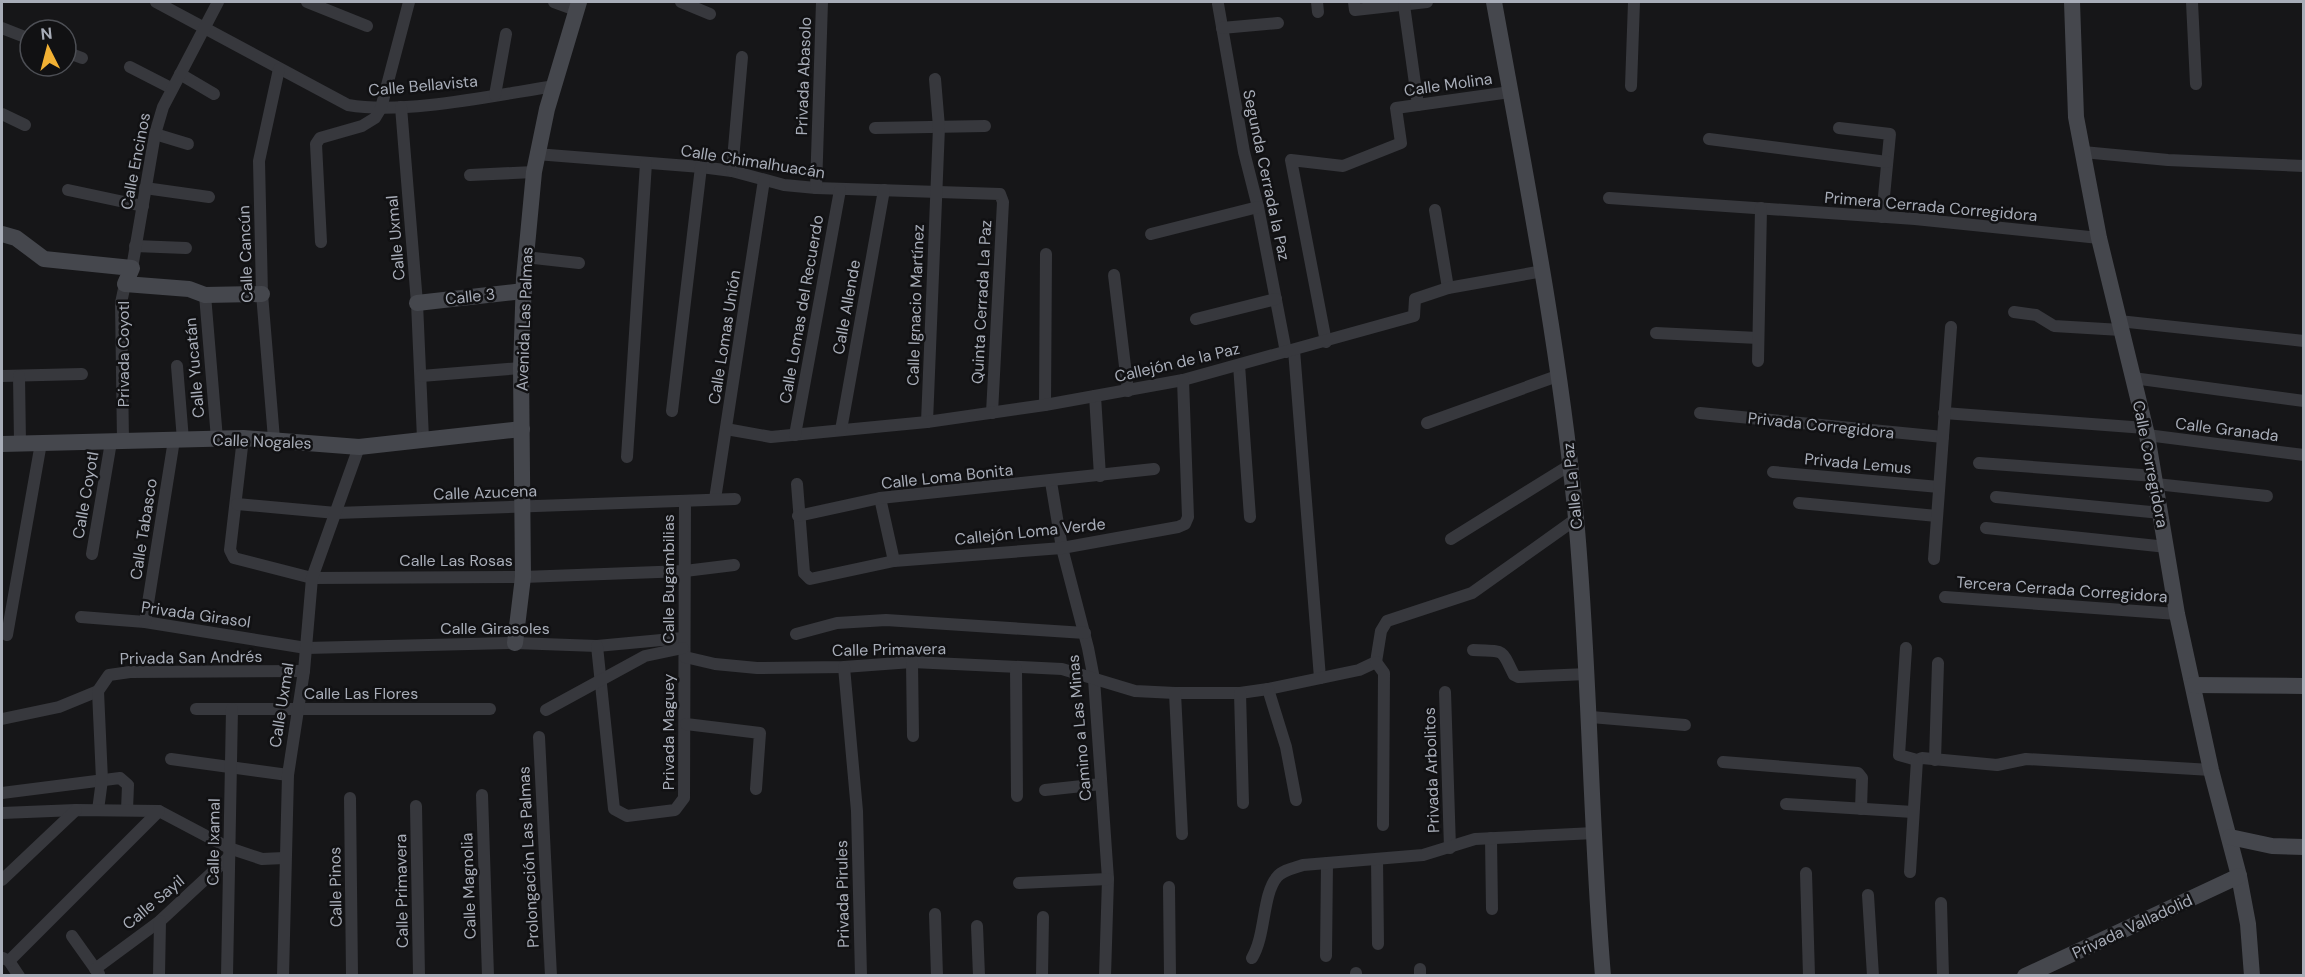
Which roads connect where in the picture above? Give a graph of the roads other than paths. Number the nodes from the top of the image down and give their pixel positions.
1 (156, 2) edge
2 (218, 2) edge
3 (307, 2) edge
4 (409, 2) edge
5 (554, 2) edge
6 (681, 2) edge
7 (822, 2) edge
8 (1354, 2) edge
9 (1427, 2) edge
10 (1494, 2) edge
11 (1635, 2) edge
12 (2072, 2) edge
13 (2192, 2) edge
14 (1218, 4) dead end
15 (1404, 5) junction
16 (578, 6) edge
17 (710, 14) dead end
18 (1278, 23) dead end
19 (367, 26) dead end
20 (2, 28) edge
21 (206, 28) junction
22 (1222, 28) junction
23 (18, 34) edge
24 (506, 34) dead end
25 (78, 56) edge
26 (82, 57) dead end
27 (742, 57) dead end
28 (130, 67) dead end
29 (279, 69) junction
30 (180, 74) junction
31 (935, 79) dead end
32 (2196, 84) dead end
33 (555, 86) junction
34 (1631, 86) dead end
35 (171, 88) junction
36 (1510, 92) junction
37 (214, 94) dead end
38 (495, 95) junction
39 (1418, 105) junction
40 (401, 107) junction
41 (381, 108) junction
42 (2, 114) edge
43 (25, 125) dead end
44 (985, 126) dead end
45 (939, 127) junction
46 (875, 128) dead end
47 (1839, 128) dead end
48 (155, 134) junction
49 (1709, 139) dead end
50 (188, 144) dead end
51 (2083, 152) junction
52 (536, 154) junction
53 (1887, 162) junction
54 (646, 163) junction
55 (2304, 166) edge
56 (701, 167) junction
57 (732, 171) junction
58 (534, 172) junction
59 (470, 175) dead end
60 (764, 180) junction
61 (146, 188) junction
62 (816, 188) junction
63 (68, 190) dead end
64 (840, 190) junction
65 (884, 190) junction
66 (936, 190) junction
67 (1000, 194) joint
68 (209, 197) dead end
69 (1609, 198) dead end
70 (143, 206) junction
71 (1258, 207) junction
72 (1761, 208) junction
73 (1435, 210) dead end
74 (1882, 217) junction
75 (2, 234) edge
76 (1151, 234) dead end
77 (2099, 238) junction
78 (321, 242) dead end
79 (135, 246) junction
80 (186, 248) dead end
81 (1046, 254) dead end
82 (525, 257) junction
83 (579, 263) dead end
84 (1543, 271) junction
85 (1114, 275) dead end
86 (128, 276) junction
87 (1448, 288) junction
88 (524, 291) junction
89 (262, 294) junction
90 (205, 295) junction
91 (1276, 299) junction
92 (417, 303) junction
93 (2014, 312) dead end
94 (1196, 319) dead end
95 (2120, 325) junction
96 (1951, 327) dead end
97 (1656, 333) dead end
98 (1758, 338) junction
99 (2304, 341) edge
100 (1326, 342) junction
101 (1290, 351) junction
102 (1758, 362) dead end
103 (1239, 365) junction
104 (177, 366) dead end
105 (521, 368) junction
106 (82, 374) dead end
107 (1560, 375) junction
108 (2, 376) edge
109 (19, 376) junction
110 (420, 376) junction
111 (2133, 378) junction
112 (1183, 380) junction
113 (1128, 391) junction
114 (1095, 396) junction
115 (2304, 401) edge
116 (1046, 405) junction
117 (672, 411) dead end
118 (992, 413) junction
119 (1700, 413) dead end
120 (1944, 413) junction
121 (927, 422) junction
122 (1427, 423) dead end
123 (522, 429) junction
124 (726, 429) junction
125 (841, 430) junction
126 (2146, 432) junction
127 (795, 435) junction
128 (1943, 437) junction
129 (243, 438) junction
130 (217, 439) junction
131 (423, 439) junction
132 (178, 440) junction
133 (274, 440) junction
134 (117, 442) junction
135 (20, 443) junction
136 (41, 443) junction
137 (2, 444) edge
138 (359, 447) junction
139 (2304, 455) edge
140 (627, 457) dead end
141 (1979, 463) dead end
142 (1570, 465) junction
143 (1154, 469) dead end
144 (1773, 472) dead end
145 (1100, 476) junction
146 (2156, 480) junction
147 (1052, 482) junction
148 (797, 484) dead end
149 (1939, 487) junction
150 (2267, 496) dead end
151 (1996, 497) dead end
152 (880, 498) junction
153 (715, 499) junction
154 (735, 499) dead end
155 (685, 501) junction
156 (1799, 502) dead end
157 (237, 504) junction
158 (524, 508) junction
159 (336, 513) junction
160 (2161, 513) junction
161 (798, 516) junction
162 (1937, 516) junction
163 (1250, 517) dead end
164 (1576, 519) junction
165 (1986, 528) dead end
166 (1451, 538) dead end
167 (2167, 547) junction
168 (1062, 548) junction
169 (92, 554) dead end
170 (1934, 559) dead end
171 (894, 561) junction
172 (734, 565) dead end
173 (685, 570) junction
174 (523, 577) junction
175 (312, 578) junction
176 (1945, 597) dead end
177 (2177, 614) junction
178 (81, 617) dead end
179 (145, 622) junction
180 (1084, 633) junction
181 (796, 634) dead end
182 (7, 635) dead end
183 (515, 643) junction
184 (597, 646) junction
185 (306, 648) junction
186 (684, 648) junction
187 (1906, 648) dead end
188 (1473, 650) dead end
189 (912, 662) junction
190 (1376, 662) junction
191 (1938, 663) dead end
192 (844, 667) junction
193 (1016, 668) junction
194 (304, 671) junction
195 (1587, 674) junction
196 (1320, 678) junction
197 (1094, 679) junction
198 (599, 681) junction
199 (2193, 685) junction
200 (2304, 686) edge
201 (1268, 689) junction
202 (98, 691) junction
203 (1445, 692) dead end
204 (1175, 693) junction
205 (1240, 693) junction
206 (196, 709) dead end
207 (232, 709) junction
208 (296, 709) junction
209 (490, 710) dead end
210 (546, 710) dead end
211 (1591, 717) junction
212 (2, 719) edge
213 (686, 724) junction
214 (1685, 725) dead end
215 (913, 736) dead end
216 (539, 737) dead end
217 (171, 759) dead end
218 (1917, 760) junction
219 (1935, 760) junction
220 (1723, 762) dead end
221 (231, 765) junction
222 (2211, 770) junction
223 (288, 775) junction
224 (102, 780) junction
225 (1101, 784) junction
226 (756, 789) dead end
227 (1045, 790) dead end
228 (2, 793) edge
229 (482, 795) dead end
230 (1017, 796) dead end
231 (350, 798) dead end
232 (1296, 800) dead end
233 (1243, 803) dead end
234 (1786, 804) dead end
235 (416, 806) dead end
236 (1861, 809) junction
237 (76, 810) junction
238 (98, 810) junction
239 (127, 810) junction
240 (159, 811) junction
241 (1912, 812) junction
242 (2, 813) edge
243 (1383, 825) dead end
244 (1594, 833) junction
245 (1182, 834) dead end
246 (2230, 837) junction
247 (1491, 838) junction
248 (2304, 847) edge
249 (1450, 848) junction
250 (229, 852) junction
251 (284, 858) junction
252 (1377, 859) junction
253 (1327, 864) junction
254 (1910, 872) dead end
255 (1806, 873) dead end
256 (2239, 876) junction
257 (1108, 879) junction
258 (2, 880) edge
259 (1019, 883) dead end
260 (1169, 887) dead end
261 (1868, 896) dead end
262 (1941, 903) dead end
263 (1492, 909) dead end
264 (936, 914) dead end
265 (1043, 917) dead end
266 (160, 921) junction
267 (977, 926) dead end
268 (72, 936) dead end
269 (1378, 944) dead end
270 (1326, 956) dead end
271 (1252, 958) dead end
272 (5, 959) edge
273 (97, 972) edge
274 (19, 975) edge
275 (159, 975) edge
276 (228, 975) edge
277 (283, 975) edge
278 (352, 975) edge
279 (419, 975) edge
280 (488, 975) edge
281 (551, 975) edge
282 (861, 975) edge
283 (937, 975) edge
284 (979, 975) edge
285 (1042, 975) edge
286 (1105, 975) edge
287 (1170, 975) edge
288 (1604, 975) edge
289 (1809, 975) edge
290 (1872, 975) edge
291 (1943, 975) edge
292 (2025, 975) edge
293 (2252, 975) edge

1 - 21 street, Calle Bellavista
2 - 21 street, Calle Encinos
3 - 19 street
4 - 41 street
5 - 16 street
6 - 17 street
7 - 62 street, Privada Abasolo
8 - 15 street
9 - 15 street
10 - 36 main road, Calle La Paz
11 - 34 street
12 - 51 main road, Calle Corregidora
13 - 32 street
14 - 22 street, Segunda Cerrada la Paz
15 - 39 street
16 - 33 main road, Avenida Las Palmas
18 - 22 street
20 - 23 street
21 - 29 street, Calle Bellavista
21 - 30 street, Calle Encinos
22 - 71 street, Segunda Cerrada la Paz
24 - 38 street
25 - 26 street
27 - 57 street
28 - 35 street
29 - 41 street, Calle Bellavista
29 - 89 street, Calle Cancún
30 - 35 street, Calle Encinos
30 - 37 street
31 - 45 street, Calle Ignacio Martínez
33 - 38 street, Calle Bellavista
33 - 52 main road, Avenida Las Palmas
35 - 48 street, Calle Encinos
36 - 39 street, Calle Molina
36 - 84 main road, Calle La Paz
38 - 40 street, Calle Bellavista
39 - 100 street, Calle Molina
40 - 41 street, Calle Bellavista
40 - 92 street, Calle Uxmal
41 - 78 street
42 - 43 street
44 - 45 street
45 - 46 street
45 - 66 street, Calle Ignacio Martínez
47 - 53 street
48 - 50 street
48 - 61 street, Calle Encinos
49 - 53 street
51 - 55 street
51 - 77 main road, Calle Corregidora
52 - 54 street, Calle Chimalhuacán
52 - 58 main road, Avenida Las Palmas
53 - 74 street
54 - 56 street, Calle Chimalhuacán
54 - 140 street
56 - 57 street, Calle Chimalhuacán
56 - 117 street
57 - 60 street, Calle Chimalhuacán
58 - 59 street
58 - 82 main road, Avenida Las Palmas
60 - 62 street, Calle Chimalhuacán
60 - 124 street, Calle Lomas Unión
61 - 68 street
61 - 70 street, Calle Encinos
62 - 64 street, Calle Chimalhuacán
63 - 70 street
64 - 65 street, Calle Chimalhuacán
64 - 127 street, Calle Lomas del Recuerdo
65 - 66 street, Calle Chimalhuacán
65 - 125 street, Calle Allende
66 - 67 street, Calle Chimalhuacán
66 - 121 street, Calle Ignacio Martínez
67 - 118 street, Quinta Cerrada La Paz
69 - 72 street, Primera Cerrada Corregidora
70 - 79 street, Calle Encinos
71 - 76 street
71 - 91 street, Segunda Cerrada la Paz
72 - 74 street, Primera Cerrada Corregidora
72 - 98 street
73 - 87 street
74 - 77 street, Primera Cerrada Corregidora
75 - 86 main road
77 - 95 main road, Calle Corregidora
79 - 80 street
79 - 86 street, Calle Encinos
81 - 116 street
82 - 83 street
82 - 88 main road, Avenida Las Palmas
84 - 87 street, Callejón de la Paz
84 - 107 main road, Calle La Paz
85 - 113 street
86 - 90 main road
86 - 134 street, Privada Coyotl
87 - 100 street, Callejón de la Paz
88 - 92 main road, Calle 3
88 - 105 main road, Avenida Las Palmas
89 - 90 main road
89 - 133 street, Calle Cancún
90 - 130 street, Calle Yucatán
91 - 94 street
91 - 101 street, Segunda Cerrada la Paz
92 - 110 street, Calle Uxmal
93 - 95 street
95 - 99 street
95 - 111 main road, Calle Corregidora
96 - 120 street
97 - 98 street
98 - 102 street
100 - 101 street, Callejón de la Paz
101 - 103 street, Callejón de la Paz
101 - 196 street, Segunda Cerrada la Paz
103 - 112 street, Callejón de la Paz
103 - 163 street
104 - 132 street, Calle Tabasco
105 - 110 street
105 - 123 main road, Avenida Las Palmas
106 - 109 street
107 - 122 street
107 - 142 main road, Calle La Paz
108 - 109 street
109 - 135 street
110 - 131 street, Calle Uxmal
111 - 115 street
111 - 126 main road, Calle Corregidora
112 - 113 street, Callejón de la Paz
112 - 168 street, Callejón Loma Verde
113 - 114 street, Callejón de la Paz
114 - 116 street, Callejón de la Paz
114 - 145 street
116 - 118 street, Callejón de la Paz
118 - 121 street, Callejón de la Paz
119 - 128 street, Privada Corregidora
120 - 126 street, Calle Granada
120 - 128 street
121 - 125 street, Callejón de la Paz
123 - 131 main road, Calle Nogales
123 - 158 main road, Avenida Las Palmas
124 - 127 street, Callejón de la Paz
124 - 153 street, Calle Lomas Unión
125 - 127 street, Callejón de la Paz
126 - 139 street, Calle Granada
126 - 146 main road, Calle Corregidora
128 - 149 street
129 - 130 main road, Calle Nogales
129 - 133 main road, Calle Nogales
129 - 157 street
130 - 132 main road, Calle Nogales
131 - 138 main road, Calle Nogales
132 - 134 main road, Calle Nogales
132 - 179 street, Calle Tabasco
133 - 138 main road, Calle Nogales
134 - 136 main road, Calle Nogales
134 - 169 street, Calle Coyotl
135 - 136 main road, Calle Nogales
135 - 137 main road, Calle Nogales
136 - 182 street
138 - 159 street, Calle Uxmal
141 - 146 street
142 - 164 main road, Calle La Paz
142 - 166 street
143 - 145 street, Calle Loma Bonita
144 - 149 street, Privada Lemus
145 - 147 street, Calle Loma Bonita
146 - 150 street
146 - 160 main road, Calle Corregidora
147 - 152 street, Calle Loma Bonita
147 - 168 street, Camino a Las Minas
148 - 161 street
149 - 162 street
151 - 160 street
152 - 161 street, Calle Loma Bonita
152 - 171 street
153 - 154 street, Calle Azucena
153 - 155 street, Calle Azucena
155 - 158 street, Calle Azucena
155 - 173 street, Calle Bugambilias
156 - 162 street
157 - 159 street, Calle Azucena
157 - 175 street, Calle Las Rosas
158 - 159 street, Calle Azucena
158 - 174 main road, Avenida Las Palmas
159 - 175 street, Calle Uxmal
160 - 167 main road, Calle Corregidora
161 - 171 street, Callejón Loma Verde
162 - 170 street
164 - 190 street
164 - 195 main road, Calle La Paz
165 - 167 street
167 - 177 main road, Calle Corregidora
168 - 171 street, Callejón Loma Verde
168 - 180 street, Camino a Las Minas
172 - 173 street, Calle Las Rosas
173 - 174 street, Calle Las Rosas
173 - 186 street, Calle Bugambilias
174 - 175 street, Calle Las Rosas
174 - 183 main road, Avenida Las Palmas
175 - 185 street, Calle Uxmal
176 - 177 street, Tercera Cerrada Corregidora
177 - 199 main road, Calle Corregidora
178 - 179 street, Privada Girasol
179 - 185 street, Privada Girasol
180 - 181 street
180 - 197 street, Camino a Las Minas
183 - 184 street, Calle Girasoles
183 - 185 street, Calle Girasoles
184 - 186 street, Calle Girasoles
184 - 198 street
185 - 194 street, Calle Uxmal
186 - 192 street, Calle Primavera
186 - 198 street
186 - 213 street, Privada Maguey
187 - 218 street
188 - 195 street
189 - 192 street, Calle Primavera
189 - 193 street, Calle Primavera
189 - 215 street
190 - 196 street, Calle Primavera
190 - 243 street
191 - 219 street
192 - 282 street, Privada Pirules
193 - 197 street, Calle Primavera
193 - 230 street
194 - 202 street, Privada San Andrés
194 - 208 street, Calle Uxmal
195 - 211 main road, Calle La Paz
196 - 201 street, Calle Primavera
197 - 204 street, Calle Primavera
197 - 225 street, Camino a Las Minas
198 - 210 street
198 - 213 street, Privada Maguey
199 - 200 main road
199 - 222 main road, Calle Corregidora
201 - 205 street, Calle Primavera
201 - 232 street
202 - 212 street, Privada San Andrés
202 - 224 street
203 - 249 street, Privada Arbolitos
204 - 205 street, Calle Primavera
204 - 245 street
205 - 233 street
206 - 207 street, Calle Las Flores
207 - 208 street, Calle Las Flores
207 - 221 street, Calle Ixamal
208 - 209 street, Calle Las Flores
208 - 223 street, Calle Uxmal
211 - 214 street
211 - 244 main road, Calle La Paz
213 - 226 street
216 - 281 street, Prolongación Las Palmas
217 - 221 street
218 - 219 street
218 - 241 street
219 - 222 street
220 - 236 street
221 - 223 street
221 - 250 street, Calle Ixamal
222 - 246 main road, Calle Corregidora
223 - 251 street, Calle Uxmal
224 - 228 street
224 - 238 street
224 - 239 street
225 - 227 street
225 - 257 street, Camino a Las Minas
229 - 280 street, Calle Magnolia
231 - 278 street, Calle Pinos
234 - 236 street
235 - 279 street, Calle Primavera
236 - 241 street
237 - 238 street
237 - 242 street
237 - 258 street
238 - 239 street
239 - 240 street
240 - 250 street
240 - 272 street
241 - 254 street
244 - 247 street
244 - 288 main road, Calle La Paz
246 - 248 main road
246 - 256 main road, Calle Corregidora
247 - 249 street
247 - 263 street
249 - 252 street
250 - 251 street
250 - 266 street, Calle Sayil
250 - 276 street, Calle Ixamal
251 - 277 street, Calle Uxmal
252 - 253 street
252 - 269 street
253 - 270 street
253 - 271 street
255 - 289 street
256 - 292 main road, Privada Valladolid
256 - 293 main road, Calle Corregidora
257 - 259 street
257 - 286 street, Camino a Las Minas
260 - 287 street
261 - 290 street
262 - 291 street
264 - 283 street
265 - 285 street
266 - 273 street, Calle Sayil
266 - 275 street
267 - 284 street
268 - 273 street
272 - 274 street

